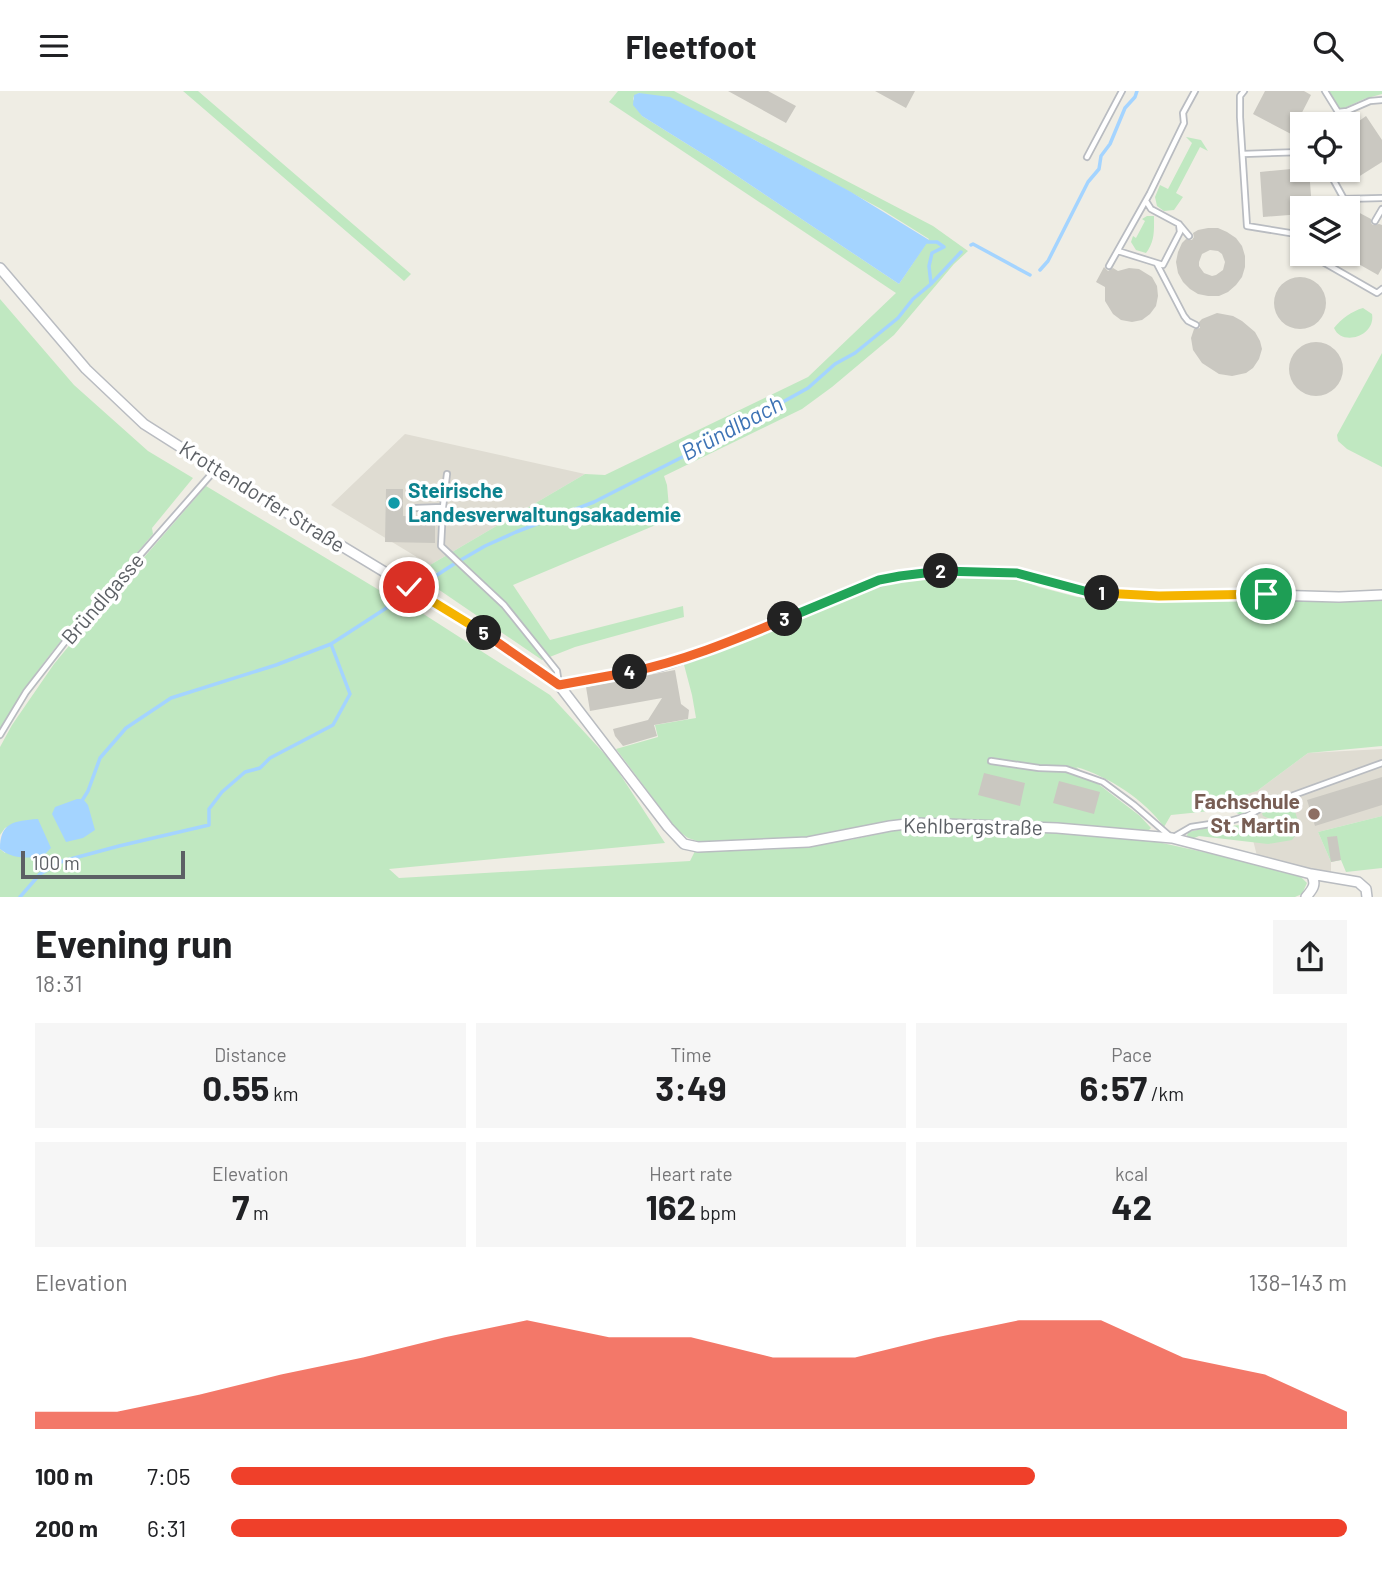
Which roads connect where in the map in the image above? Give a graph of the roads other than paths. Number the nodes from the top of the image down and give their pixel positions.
1 (1122, 91) edge
2 (1195, 91) edge
3 (1244, 91) edge
4 (1325, 91) edge
5 (1382, 100) edge
6 (1338, 112) joint
7 (1290, 152) edge
8 (1243, 154) junction
9 (1087, 157) dead end
10 (1382, 198) edge
11 (1360, 199) edge
12 (1146, 201) junction
13 (1382, 209) edge
14 (1375, 222) dead end
15 (1180, 224) junction
16 (1290, 233) edge
17 (1189, 236) dead end
18 (1118, 251) junction
19 (1157, 264) junction
20 (1109, 266) dead end
21 (1330, 266) edge
22 (0, 268) edge
23 (1382, 289) edge
24 (1196, 325) dead end
25 (215, 469) junction
26 (447, 474) dead end
27 (416, 507) dead end
28 (443, 507) junction
29 (1382, 595) edge
30 (559, 685) junction
31 (0, 735) edge
32 (991, 761) dead end
33 (1382, 763) edge
34 (1172, 838) junction
35 (1311, 874) junction
36 (1306, 897) edge
37 (1367, 897) edge

1 - 9 lane
2 - 12 lane
3 - 8 lane
4 - 6 lane
5 - 6 lane
7 - 8 lane
8 - 16 lane
10 - 11 lane
12 - 15 lane
12 - 18 lane
13 - 14 lane
15 - 17 lane
15 - 19 lane
18 - 19 lane
18 - 20 lane
19 - 24 lane
21 - 23 lane
22 - 25 street, Krottendorfer Straße
25 - 30 street, Krottendorfer Straße
25 - 31 lane, Bründlgasse
26 - 28 lane
27 - 28 lane
28 - 30 lane
29 - 30 street
30 - 34 street, Kehlbergstraße
32 - 34 lane
33 - 34 lane
34 - 35 street, Kehlbergstraße
35 - 36 street
35 - 37 street, Kehlbergstraße

